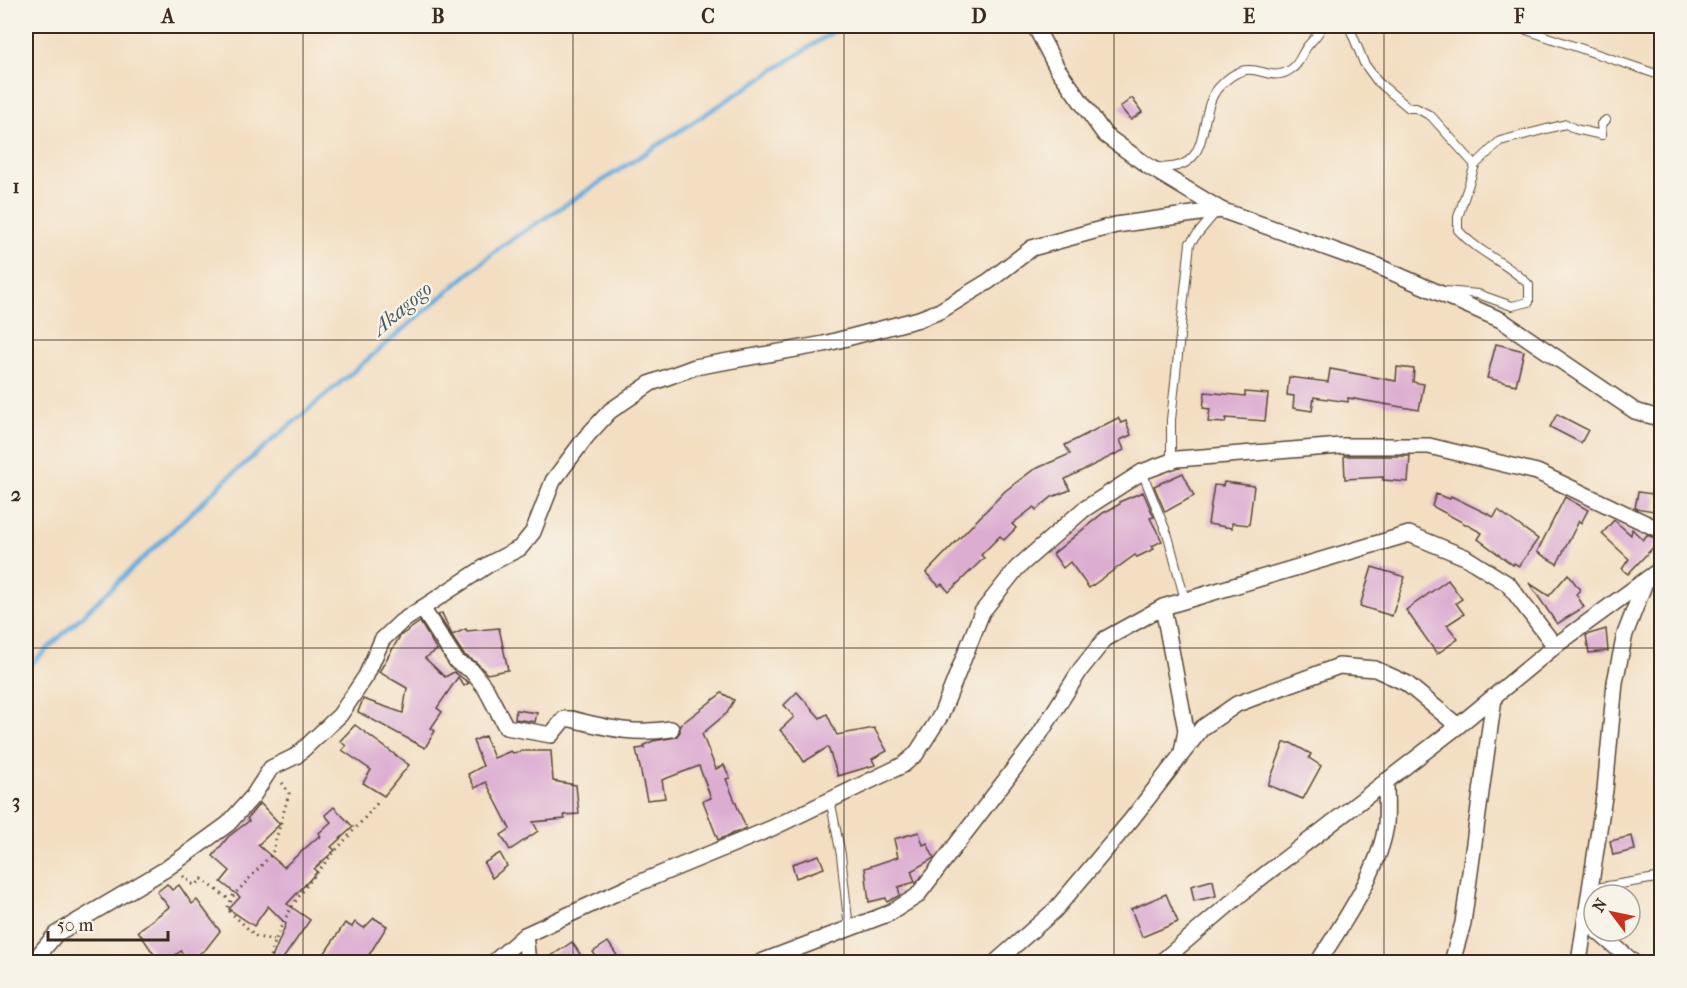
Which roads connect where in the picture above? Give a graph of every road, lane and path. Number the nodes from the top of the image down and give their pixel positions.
1 (1035, 26) edge
2 (1322, 26) edge
3 (1349, 26) edge
4 (1515, 26) edge
5 (1662, 76) edge
6 (1606, 120) dead end
7 (1475, 165) junction
8 (1148, 166) junction
9 (1219, 210) junction
10 (1434, 291) junction
11 (1662, 419) edge
12 (1171, 461) junction
13 (1142, 472) junction
14 (1662, 531) edge
15 (1662, 568) edge
16 (1646, 580) junction
17 (1185, 600) junction
18 (1163, 607) junction
19 (422, 608) junction
20 (1555, 646) junction
21 (1494, 698) junction
22 (1458, 726) junction
23 (1202, 728) junction
24 (671, 729) dead end
25 (1186, 730) junction
26 (1182, 754) junction
27 (271, 768) junction
28 (1386, 781) junction
29 (830, 799) junction
30 (379, 801) dead end
31 (171, 865) junction
32 (1662, 877) edge
33 (1591, 883) edge
34 (1626, 883) edge
35 (231, 901) junction
36 (849, 929) junction
37 (525, 935) junction
38 (274, 940) junction
39 (1586, 943) edge
40 (1610, 943) edge
41 (338, 953) dead end
42 (33, 963) edge
43 (270, 963) edge
44 (339, 963) edge
45 (494, 963) edge
46 (528, 963) edge
47 (761, 963) edge
48 (996, 963) edge
49 (1161, 963) edge
50 (1318, 963) edge
51 (1452, 963) edge
52 (1579, 963) edge
53 (1632, 963) edge

1 - 8 street
2 - 8 lane
3 - 7 lane
4 - 5 lane
6 - 7 lane
7 - 10 lane
8 - 9 street
9 - 10 street
9 - 12 lane
9 - 19 street
10 - 11 street
12 - 13 street
12 - 14 street
13 - 17 lane
13 - 29 street
15 - 16 street
16 - 20 street
16 - 33 street
17 - 18 street
17 - 20 street
18 - 25 street
18 - 36 street
19 - 24 street
19 - 27 street
20 - 21 street
21 - 22 street
21 - 51 street
22 - 23 street
22 - 28 street
23 - 25 street
23 - 26 street
25 - 26 street
26 - 48 street
27 - 31 street
27 - 35 path
28 - 49 street
28 - 50 street
29 - 36 lane
29 - 37 street
30 - 38 path
31 - 35 path
31 - 42 street
32 - 34 lane
35 - 38 path
36 - 47 street
37 - 45 street
37 - 46 street
38 - 43 path
39 - 52 street
40 - 53 street
41 - 44 path

